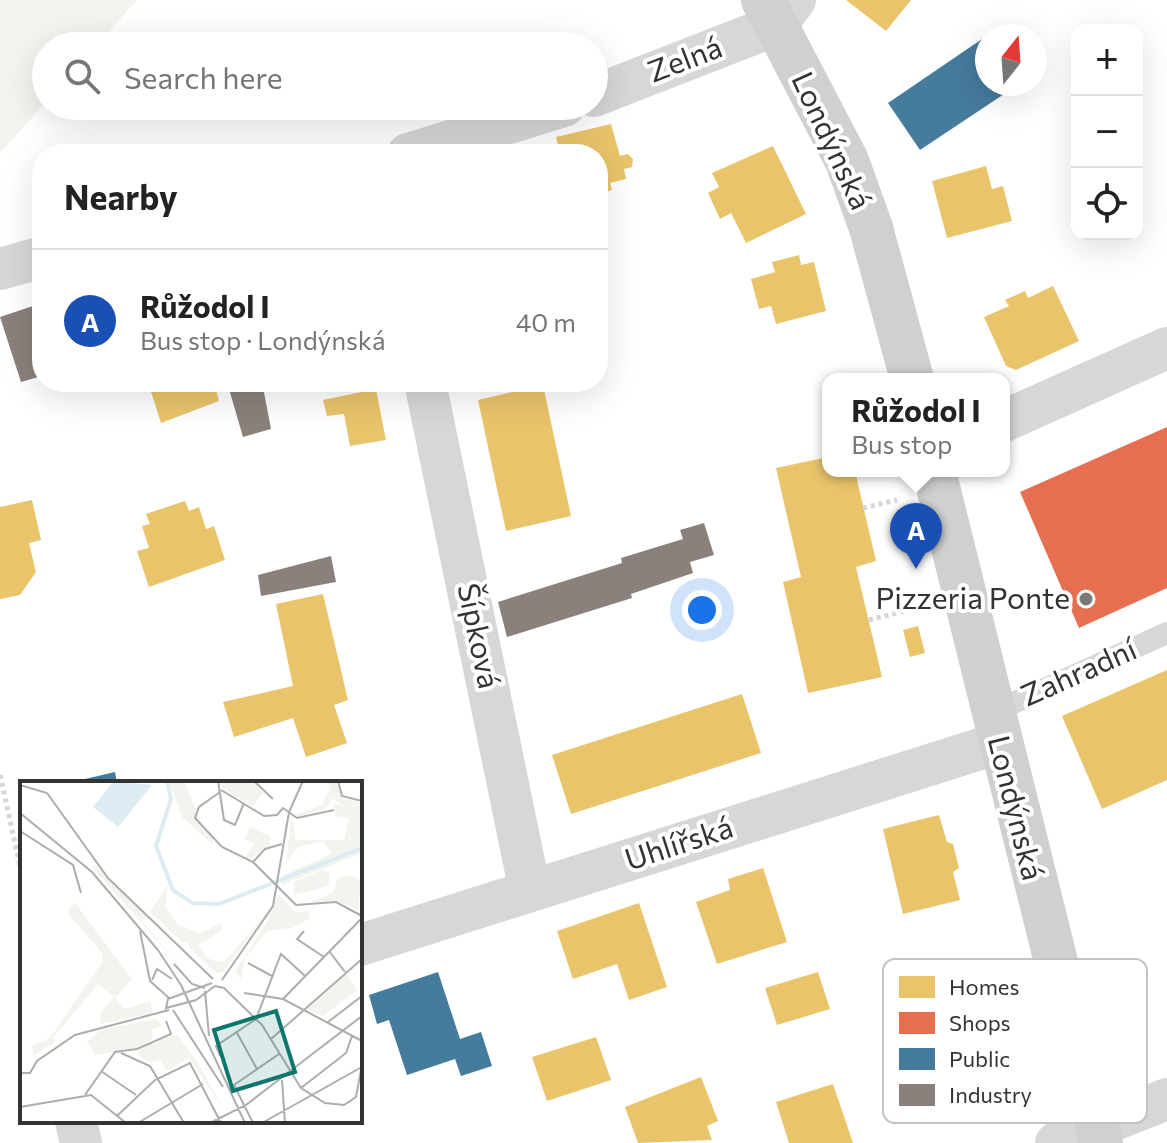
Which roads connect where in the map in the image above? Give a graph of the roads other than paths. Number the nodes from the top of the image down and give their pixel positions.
1 (778, 8) edge
2 (608, 89) edge
3 (518, 120) edge
4 (440, 144) edge
5 (32, 260) edge
6 (0, 269) edge
7 (1167, 348) edge
8 (910, 373) edge
9 (427, 392) edge
10 (1010, 418) edge
11 (935, 477) edge
12 (1167, 633) edge
13 (995, 728) junction
14 (530, 891) junction
15 (362, 944) edge
16 (1054, 959) edge
17 (1167, 1099) edge
18 (1147, 1110) edge
19 (76, 1123) edge
20 (1122, 1123) edge
21 (1099, 1135) edge
22 (81, 1143) edge
23 (1056, 1143) edge

1 - 2 street, Zelná
1 - 8 main road, Londýnská
3 - 4 street
5 - 6 street
7 - 10 street
9 - 14 street, Šípková
11 - 13 main road, Londýnská
12 - 13 lane, Zahradní
13 - 14 street, Uhlířská
13 - 16 main road, Londýnská
14 - 15 street, Uhlířská
17 - 18 street
19 - 22 street
20 - 21 street
21 - 23 street

